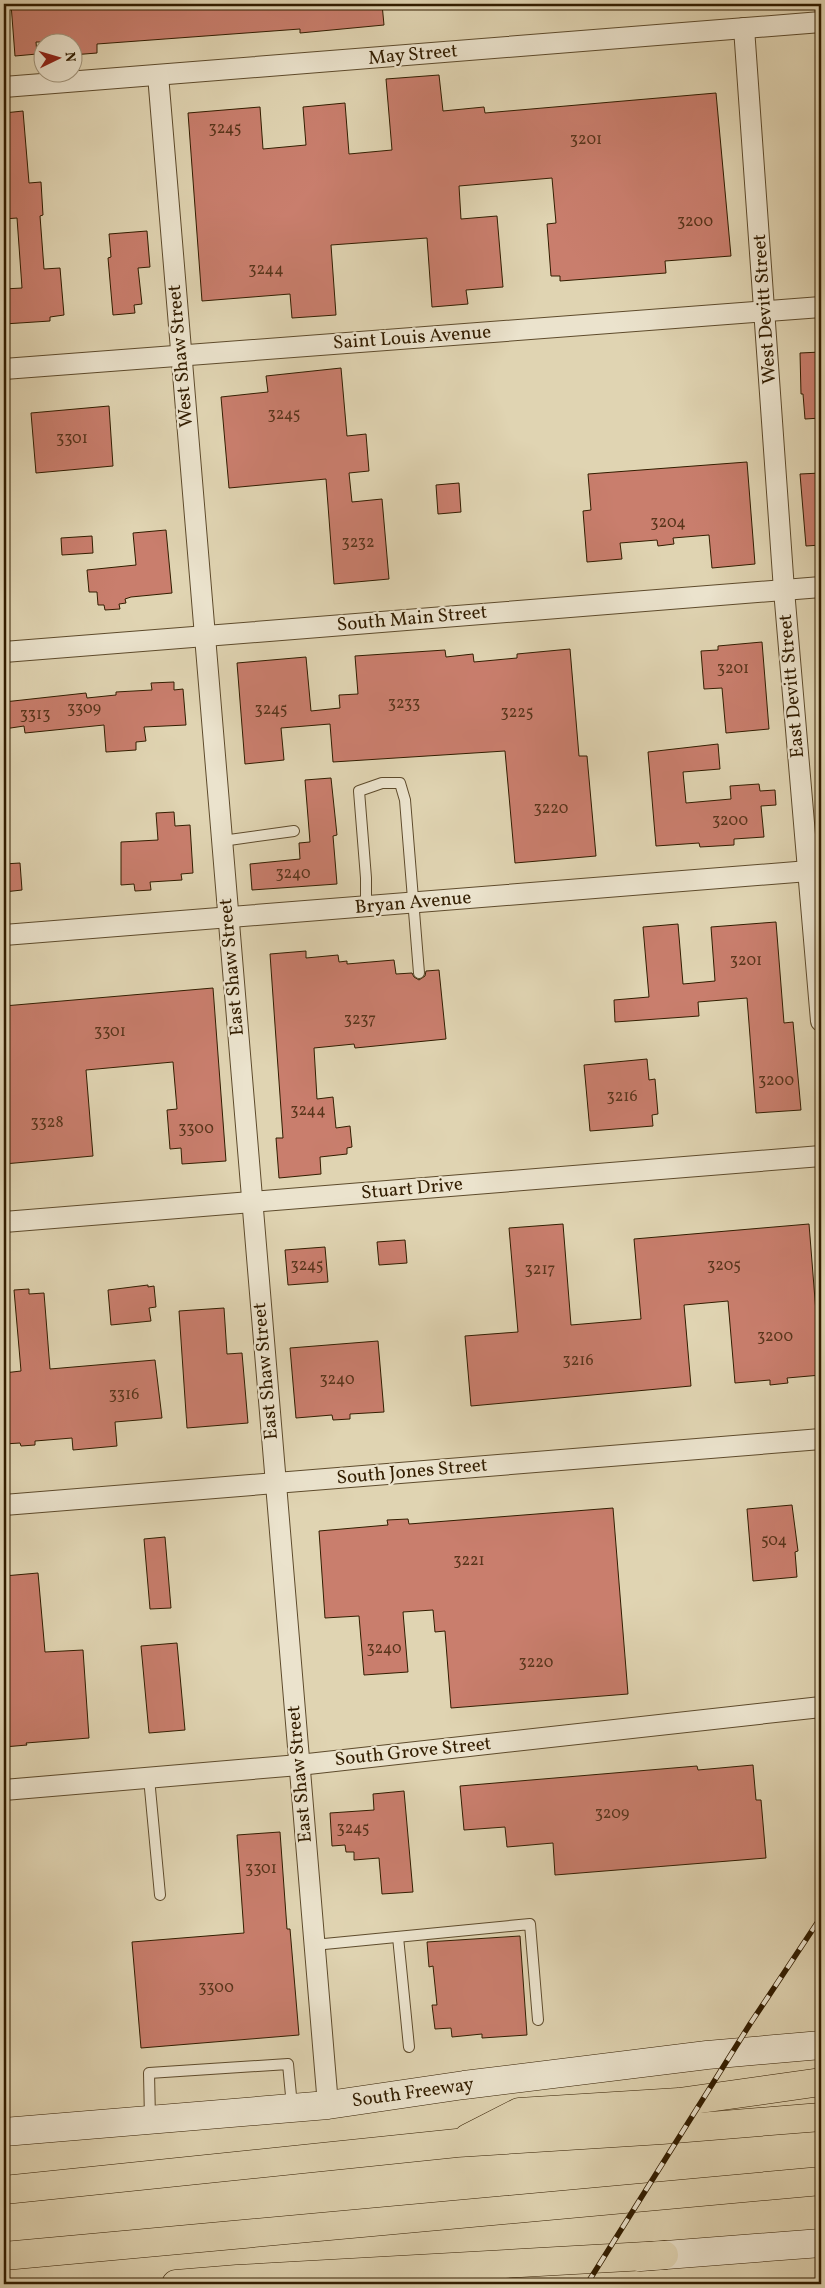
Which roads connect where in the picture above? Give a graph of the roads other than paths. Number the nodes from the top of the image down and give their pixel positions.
1 (821, 22) edge
2 (744, 28) junction
3 (158, 75) junction
4 (4, 87) edge
5 (821, 307) edge
6 (765, 311) junction
7 (181, 356) junction
8 (4, 369) edge
9 (821, 586) edge
10 (784, 590) junction
11 (205, 636) junction
12 (4, 652) edge
13 (294, 831) dead end
14 (222, 841) junction
15 (815, 871) edge
16 (413, 902) junction
17 (366, 906) junction
18 (228, 917) junction
19 (4, 935) edge
20 (419, 973) dead end
21 (821, 1021) edge
22 (821, 1156) edge
23 (252, 1202) junction
24 (4, 1222) edge
25 (821, 1439) edge
26 (276, 1483) junction
27 (4, 1506) edge
28 (821, 1707) edge
29 (299, 1765) junction
30 (149, 1778) junction
31 (4, 1790) edge
32 (160, 1895) dead end
33 (398, 1937) junction
34 (314, 1945) junction
35 (538, 2020) dead end
36 (821, 2045) edge
37 (409, 2046) dead end
38 (821, 2082) edge
39 (328, 2105) junction
40 (293, 2108) junction
41 (821, 2117) edge
42 (150, 2120) junction
43 (4, 2132) edge
44 (457, 2143) junction
45 (4, 2178) edge
46 (821, 2181) edge
47 (41, 2186) junction
48 (4, 2190) edge
49 (821, 2243) edge
50 (664, 2255) junction
51 (4, 2256) edge
52 (176, 2284) edge
53 (357, 2284) edge

1 - 2 street, May Street
2 - 3 street, May Street
2 - 6 street, West Devitt Street
3 - 4 street, May Street
3 - 7 street, West Shaw Street
5 - 6 street, Saint Louis Avenue
6 - 7 street, Saint Louis Avenue
6 - 10 street, West Devitt Street
7 - 8 street, Saint Louis Avenue
7 - 11 street, West Shaw Street
9 - 10 street, South Main Street
10 - 11 street, South Main Street
10 - 15 street, East Devitt Street
11 - 12 street, South Main Street
11 - 14 street, East Shaw Street
13 - 14 lane
14 - 18 street, East Shaw Street
15 - 16 street, Bryan Avenue
15 - 21 street, East Devitt Street
16 - 17 street, Bryan Avenue
16 - 17 lane
16 - 20 lane
17 - 18 street, Bryan Avenue
18 - 19 street, Bryan Avenue
18 - 23 street, East Shaw Street
22 - 23 street, Stuart Drive
23 - 24 street, Stuart Drive
23 - 26 street, East Shaw Street
25 - 26 street, South Jones Street
26 - 27 street, South Jones Street
26 - 29 street, East Shaw Street
28 - 29 street, South Grove Street
29 - 30 street, South Grove Street
29 - 34 street, East Shaw Street
30 - 31 street, South Grove Street
30 - 32 lane
33 - 34 lane
33 - 35 lane
33 - 37 lane
34 - 39 street, East Shaw Street
36 - 39 main road, South Freeway
38 - 44 highway
39 - 40 main road, South Freeway
40 - 42 main road, South Freeway
40 - 42 lane
41 - 44 highway
42 - 43 main road, South Freeway
44 - 47 highway
45 - 47 highway
46 - 51 highway
47 - 48 highway
49 - 50 main road
50 - 52 highway
50 - 53 main road

